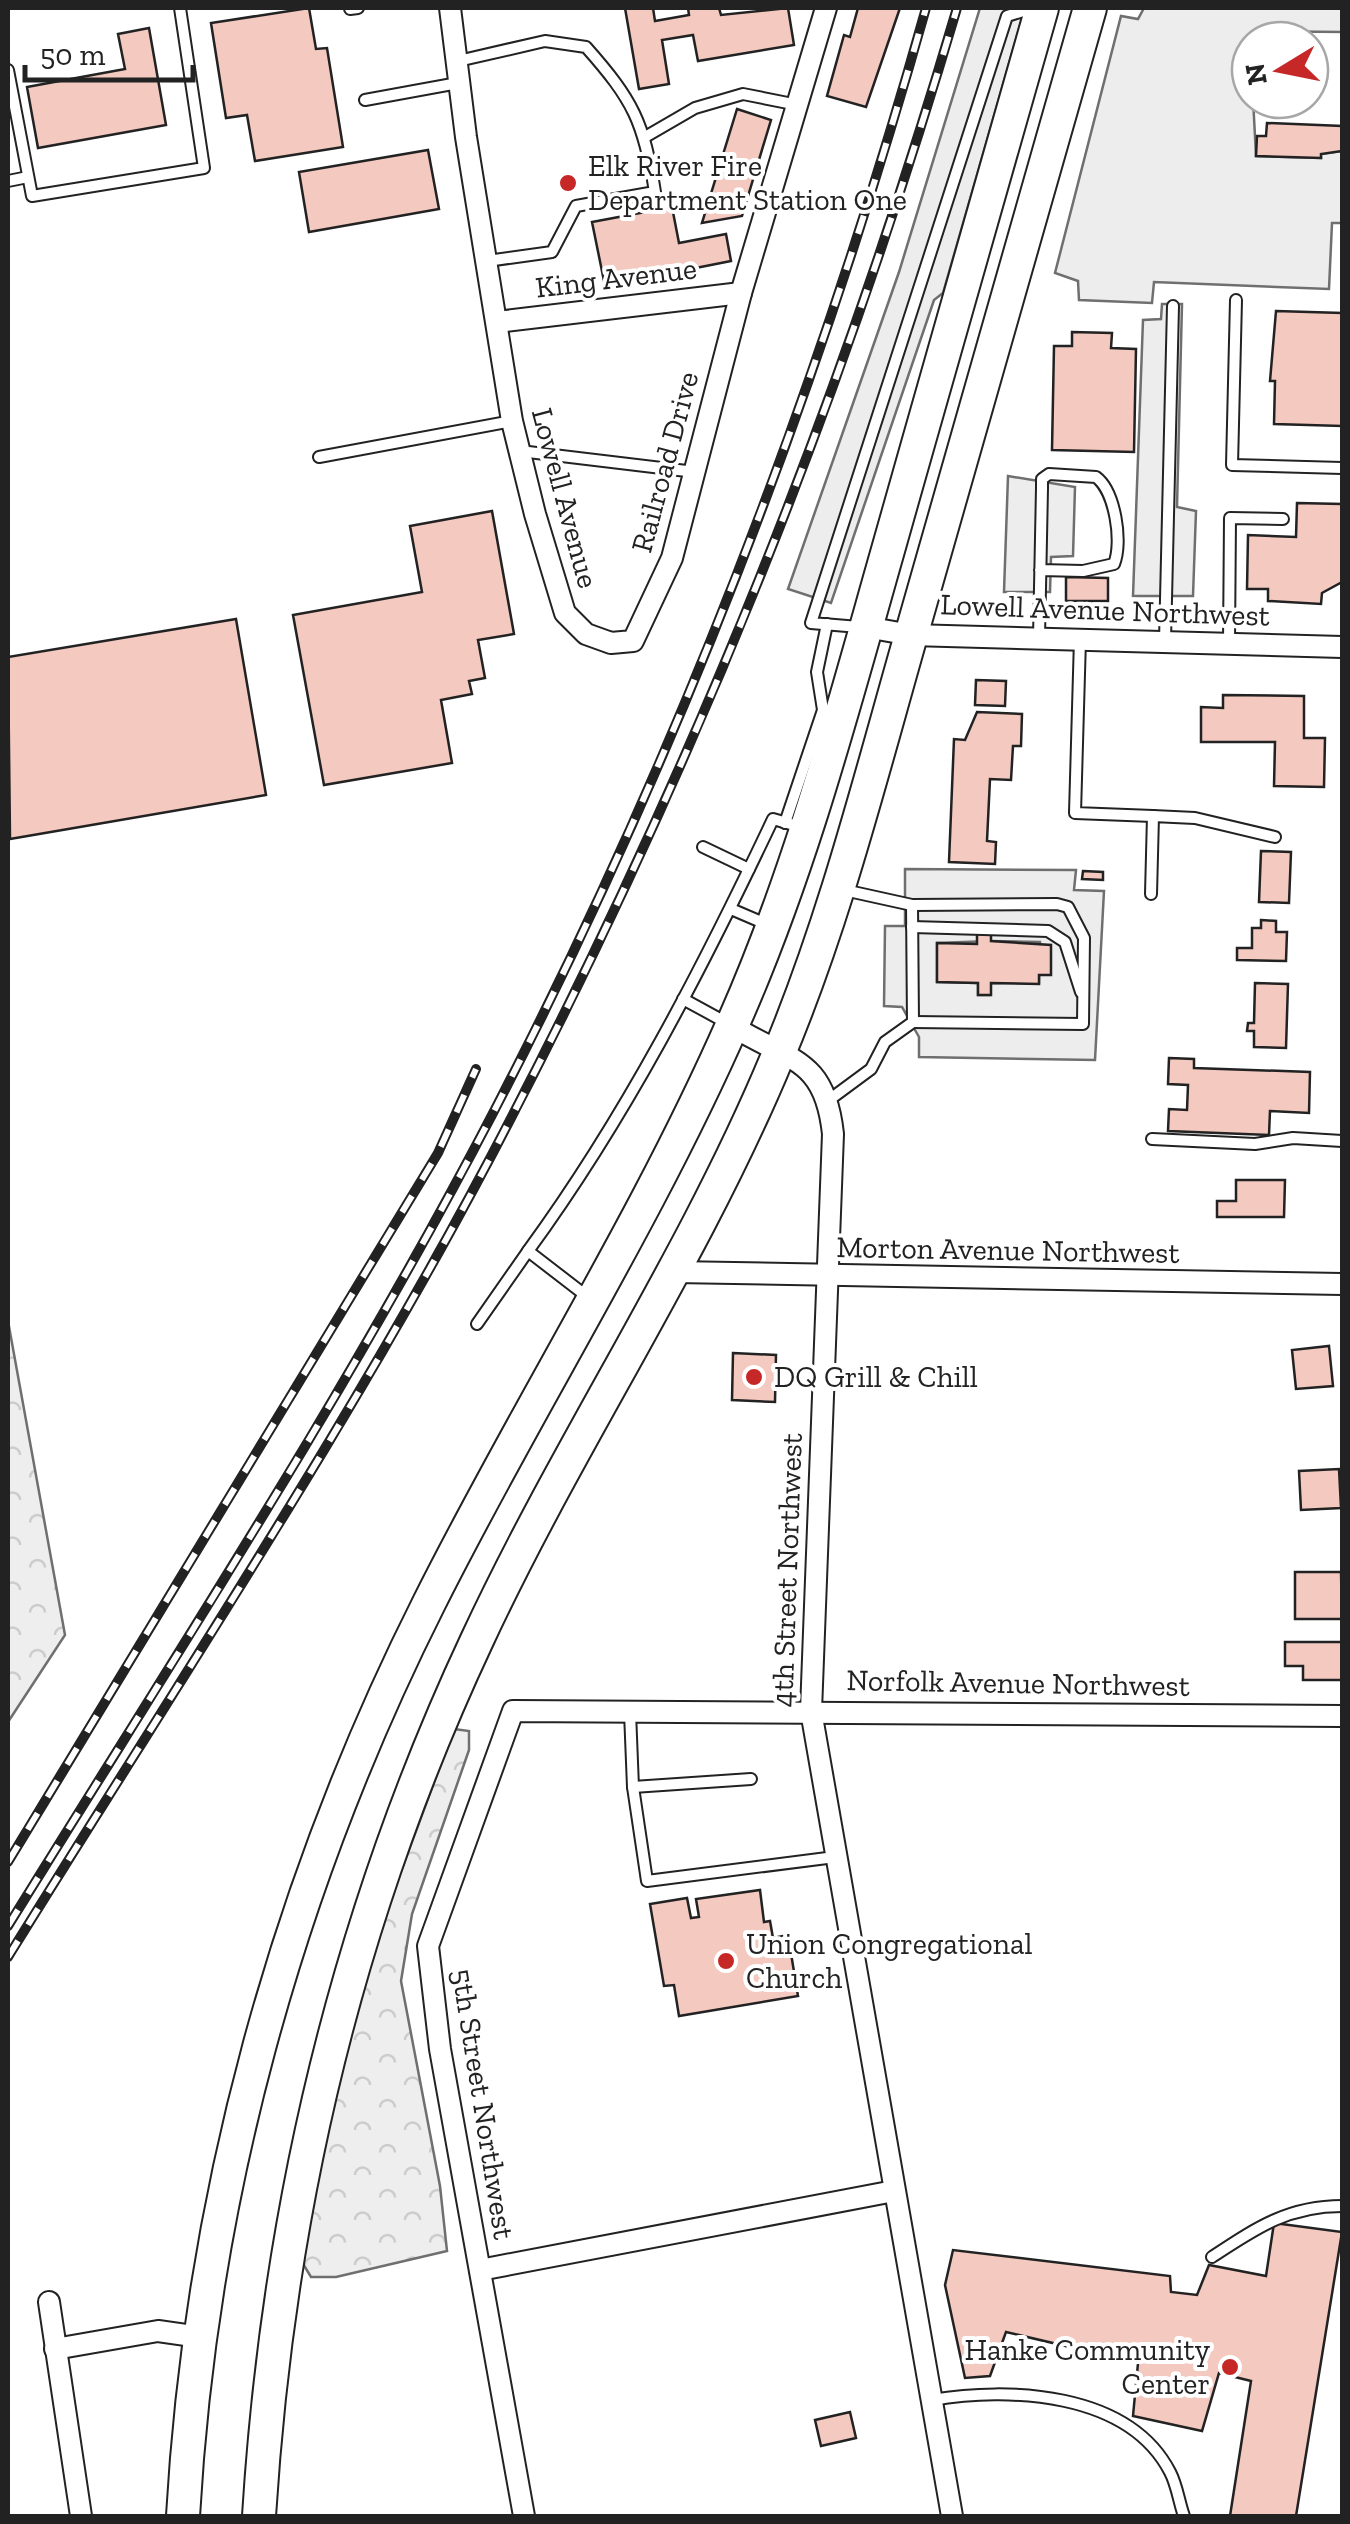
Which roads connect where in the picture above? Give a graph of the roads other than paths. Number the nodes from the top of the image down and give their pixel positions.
1 (180, 8) edge
2 (350, 8) edge
3 (358, 8) edge
4 (450, 8) edge
5 (826, 8) edge
6 (1033, 8) edge
7 (1042, 8) edge
8 (1090, 8) edge
9 (456, 61) junction
10 (8, 70) edge
11 (459, 83) junction
12 (365, 100) dead end
13 (798, 106) junction
14 (645, 137) junction
15 (28, 177) junction
16 (8, 181) edge
17 (487, 261) junction
18 (742, 293) junction
19 (1236, 300) dead end
20 (1173, 306) dead end
21 (497, 322) junction
22 (512, 421) junction
23 (519, 451) junction
24 (319, 457) dead end
25 (1342, 468) edge
26 (695, 472) junction
27 (1283, 519) dead end
28 (1040, 570) junction
29 (827, 624) junction
30 (866, 628) junction
31 (911, 635) junction
32 (1039, 638) junction
33 (1080, 639) junction
34 (633, 641) joint
35 (1165, 642) junction
36 (1230, 643) junction
37 (1342, 647) edge
38 (1153, 816) junction
39 (795, 826) junction
40 (1275, 837) dead end
41 (703, 847) dead end
42 (750, 870) junction
43 (839, 889) junction
44 (1152, 894) dead end
45 (912, 904) junction
46 (731, 909) junction
47 (772, 926) junction
48 (912, 928) junction
49 (1083, 998) junction
50 (683, 999) junction
51 (913, 1022) junction
52 (732, 1026) junction
53 (779, 1054) junction
54 (829, 1100) junction
55 (1152, 1140) dead end
56 (1342, 1141) edge
57 (528, 1251) junction
58 (674, 1272) junction
59 (828, 1278) junction
60 (1342, 1284) edge
61 (594, 1301) junction
62 (478, 1324) dead end
63 (811, 1711) junction
64 (513, 1712) joint
65 (630, 1712) junction
66 (1342, 1716) edge
67 (751, 1779) dead end
68 (634, 1788) junction
69 (835, 1857) junction
70 (894, 2191) junction
71 (1342, 2206) edge
72 (1212, 2257) dead end
73 (480, 2270) junction
74 (49, 2302) dead end
75 (200, 2337) junction
76 (55, 2349) junction
77 (932, 2400) junction
78 (81, 2516) edge
79 (183, 2516) edge
80 (259, 2516) edge
81 (524, 2516) edge
82 (952, 2516) edge
83 (1184, 2516) edge

1 - 15 lane
2 - 3 lane
4 - 9 street
5 - 13 street, Railroad Drive
6 - 29 lane
7 - 30 highway
8 - 31 highway
9 - 11 street
9 - 14 lane
10 - 15 lane
11 - 12 lane
11 - 17 street
13 - 14 lane
13 - 18 street, Railroad Drive
14 - 17 lane
15 - 16 lane
17 - 21 street
18 - 21 street, King Avenue
18 - 26 street, Railroad Drive
19 - 25 lane
20 - 35 lane
21 - 22 street, Lowell Avenue
22 - 23 street, Lowell Avenue
22 - 24 lane
23 - 26 lane
23 - 34 street, Lowell Avenue
26 - 34 street, Railroad Drive
27 - 36 lane
28 - 28 lane
28 - 32 lane
29 - 30 lane
29 - 39 lane
30 - 31 street, Lowell Avenue Northwest
30 - 39 highway
31 - 32 street, Lowell Avenue Northwest
31 - 43 highway
32 - 33 street, Lowell Avenue Northwest
33 - 35 street, Lowell Avenue Northwest
33 - 38 lane
35 - 36 street, Lowell Avenue Northwest
36 - 37 street, Lowell Avenue Northwest
38 - 40 lane
38 - 44 lane
39 - 42 lane
39 - 47 highway
41 - 42 lane
42 - 46 lane
43 - 45 lane
43 - 53 highway
45 - 48 lane
45 - 49 lane
46 - 47 lane
46 - 50 lane
47 - 52 highway
48 - 49 lane
48 - 51 lane
49 - 51 lane
50 - 52 lane
50 - 57 lane
51 - 54 lane
52 - 53 street
52 - 61 highway
53 - 54 street
53 - 58 highway
54 - 59 street, 4th Street Northwest
55 - 56 lane
57 - 61 lane
57 - 62 lane
58 - 59 street, Morton Avenue Northwest
58 - 80 highway
59 - 60 street, Morton Avenue Northwest
59 - 63 street, 4th Street Northwest
61 - 75 highway
63 - 65 street, Norfolk Avenue Northwest
63 - 66 street, Norfolk Avenue Northwest
63 - 69 street, 4th Street Northwest
64 - 65 street, Norfolk Avenue Northwest
64 - 73 street, 5th Street Northwest
65 - 68 lane
67 - 68 lane
68 - 69 lane
69 - 70 street, 4th Street Northwest
70 - 73 street
70 - 77 street, 4th Street Northwest
71 - 72 lane
73 - 81 street, 5th Street Northwest
74 - 76 street
75 - 76 street
75 - 79 highway
76 - 78 street
77 - 82 street, 4th Street Northwest
77 - 83 lane

